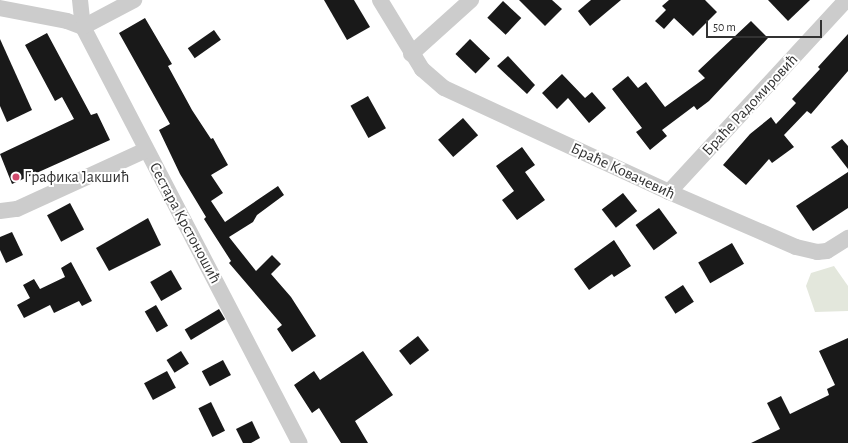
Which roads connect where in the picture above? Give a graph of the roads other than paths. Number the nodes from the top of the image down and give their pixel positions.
1 (80, 0) edge
2 (134, 0) edge
3 (380, 0) edge
4 (471, 0) edge
5 (846, 0) edge
6 (0, 8) edge
7 (83, 27) junction
8 (411, 54) junction
9 (146, 150) junction
10 (670, 192) junction
11 (0, 211) edge
12 (848, 238) edge
13 (300, 443) edge

1 - 7 street, Сестара Крстоношић
2 - 7 street
3 - 8 street, Браће Ковачевић
4 - 8 street
5 - 10 street, Браће Радомировић
6 - 7 street
7 - 9 street, Сестара Крстоношић
8 - 10 street, Браће Ковачевић
9 - 11 street
9 - 13 street, Сестара Крстоношић
10 - 12 street, Браће Ковачевић

